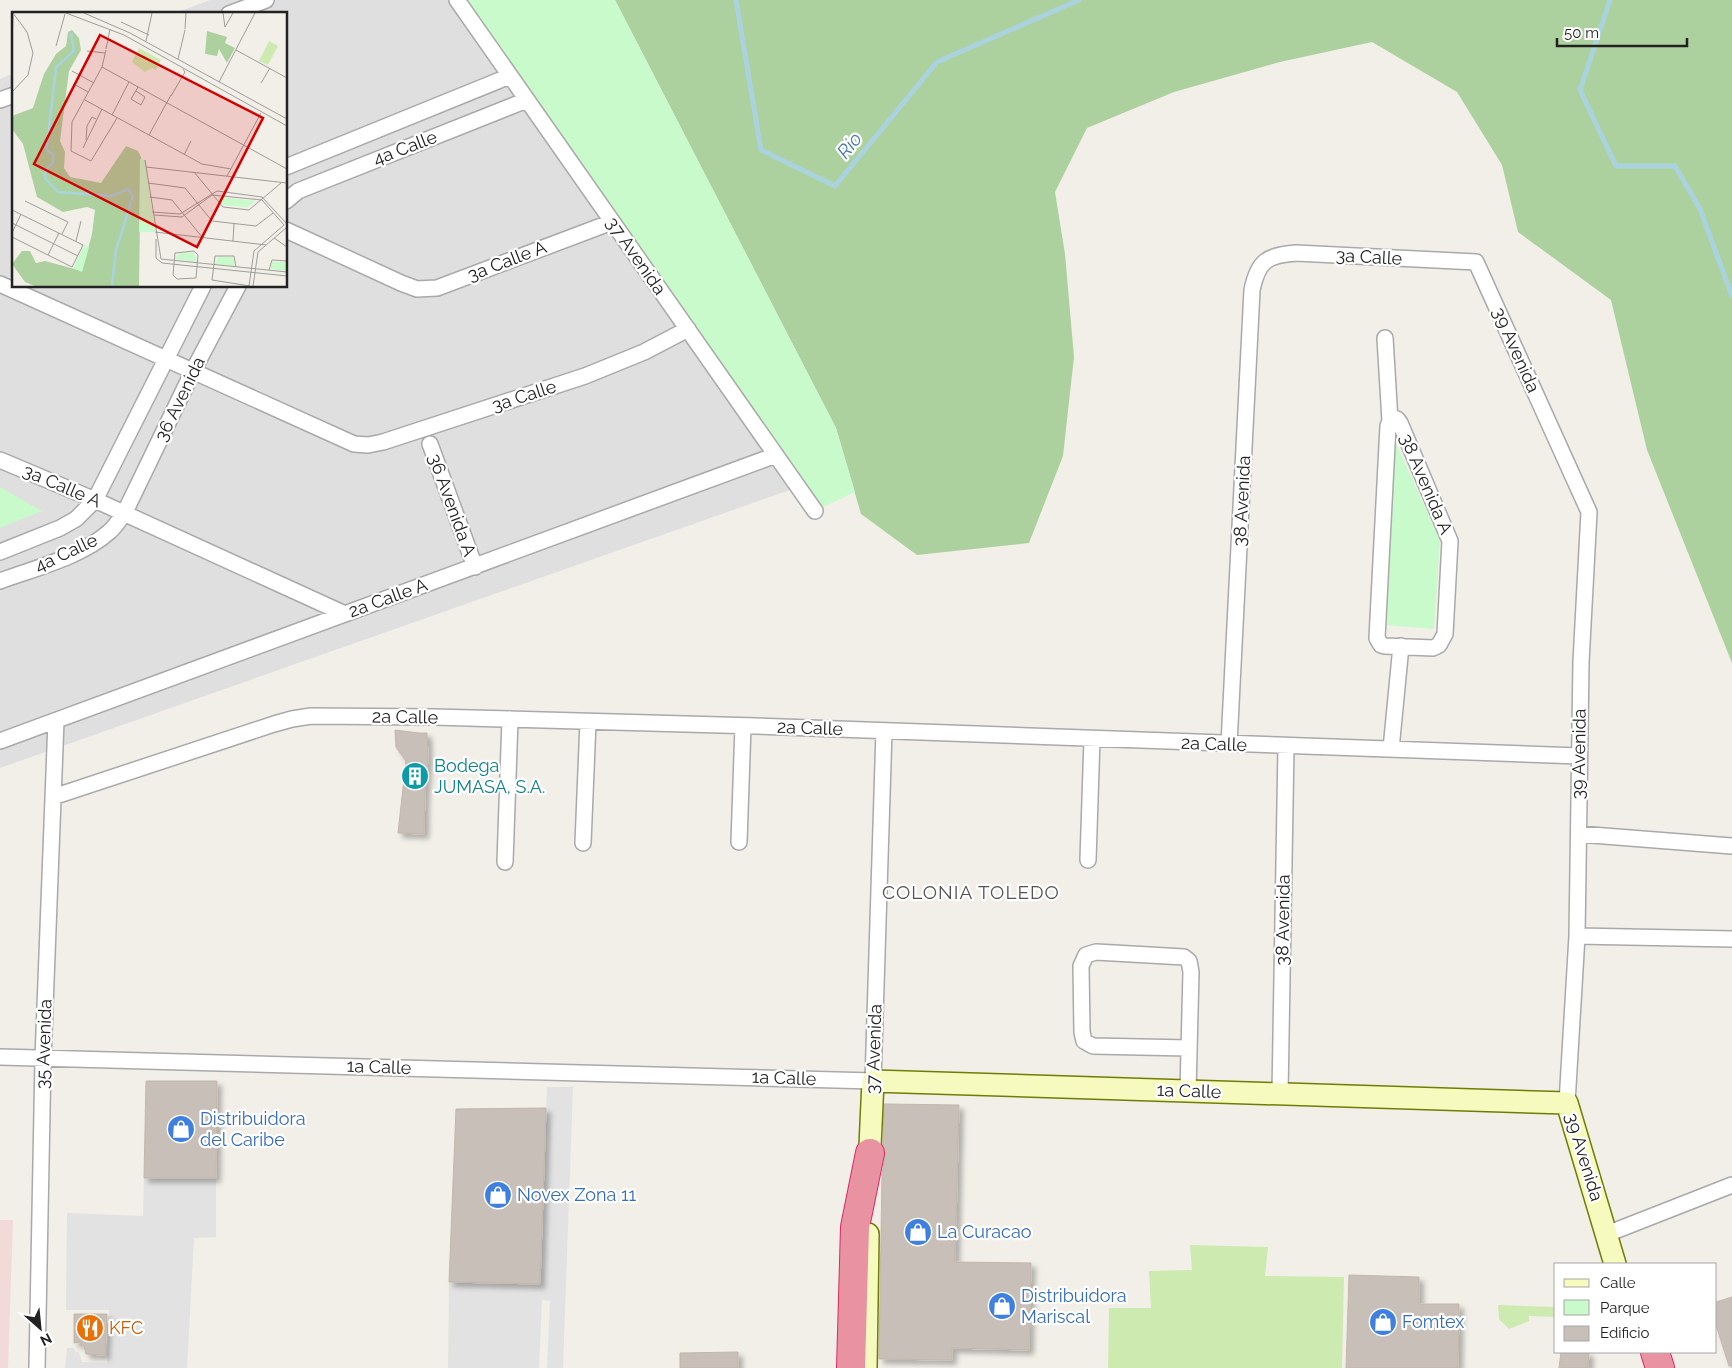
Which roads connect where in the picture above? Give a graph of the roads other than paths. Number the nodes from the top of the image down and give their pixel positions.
1 (266, 0) edge
2 (457, 0) edge
3 (234, 12) edge
4 (510, 76) junction
5 (527, 100) junction
6 (288, 166) edge
7 (288, 199) edge
8 (612, 222) junction
9 (288, 231) edge
10 (1264, 261) joint
11 (1476, 262) joint
12 (0, 284) edge
13 (202, 288) edge
14 (237, 288) edge
15 (688, 329) junction
16 (1385, 338) dead end
17 (166, 359) junction
18 (193, 371) junction
19 (1390, 421) junction
20 (430, 444) dead end
21 (776, 456) junction
22 (0, 460) edge
23 (95, 500) junction
24 (815, 511) dead end
25 (124, 514) junction
26 (0, 552) edge
27 (475, 567) junction
28 (0, 581) edge
29 (345, 614) junction
30 (1401, 646) junction
31 (510, 719) junction
32 (56, 721) junction
33 (588, 722) junction
34 (743, 726) junction
35 (884, 731) junction
36 (1092, 739) junction
37 (0, 741) edge
38 (1229, 744) junction
39 (1286, 746) junction
40 (1391, 749) junction
41 (1579, 756) junction
42 (53, 797) junction
43 (1578, 834) junction
44 (739, 842) dead end
45 (583, 843) dead end
46 (1732, 846) edge
47 (1088, 860) dead end
48 (505, 862) dead end
49 (1577, 936) junction
50 (1732, 939) edge
51 (1188, 1048) junction
52 (0, 1057) edge
53 (43, 1059) junction
54 (873, 1081) junction
55 (1188, 1091) junction
56 (1280, 1094) junction
57 (1567, 1103) junction
58 (870, 1153) junction
59 (1732, 1185) edge
60 (1607, 1234) junction
61 (1615, 1263) edge
62 (1645, 1353) edge
63 (1655, 1353) edge
64 (37, 1368) edge
65 (851, 1368) edge
66 (866, 1368) edge
67 (1650, 1368) edge
68 (1660, 1368) edge

1 - 3 street
2 - 4 street, 37 Avenida
4 - 5 street, 37 Avenida
4 - 6 street, 4a Calle
5 - 7 street, 4a Calle
5 - 8 street, 37 Avenida
8 - 9 street, 3a Calle A
8 - 15 street, 37 Avenida
10 - 11 street, 3a Calle
10 - 38 street, 38 Avenida
11 - 41 street, 39 Avenida
12 - 17 street
13 - 17 street, 36 Avenida
14 - 18 street, 36 Avenida
15 - 18 street, 3a Calle
15 - 21 street, 37 Avenida
16 - 19 street
17 - 18 street
17 - 23 street, 36 Avenida
18 - 25 street, 36 Avenida
19 - 30 street, 38 Avenida A
19 - 30 street, 38 Avenida A
20 - 27 street, 36 Avenida A
21 - 24 street, 37 Avenida
21 - 27 street, 2a Calle A
22 - 23 street, 3a Calle A
23 - 25 street, 3a Calle A
23 - 26 street, 36 Avenida
25 - 28 street, 4a Calle
25 - 29 street, 3a Calle A
27 - 29 street, 2a Calle A
29 - 32 street, 2a Calle A
30 - 40 street
31 - 33 street, 2a Calle
31 - 42 street, 2a Calle
31 - 48 street
32 - 37 street, 2a Calle A
32 - 42 street, 35 Avenida
33 - 34 street, 2a Calle
33 - 45 street
34 - 35 street, 2a Calle
34 - 44 street
35 - 36 street, 2a Calle
35 - 54 street, 37 Avenida
36 - 38 street, 2a Calle
36 - 47 street
38 - 39 street, 2a Calle
39 - 40 street, 2a Calle
39 - 56 street, 38 Avenida
40 - 41 street, 2a Calle
41 - 43 street, 39 Avenida
42 - 53 street, 35 Avenida
43 - 46 street
43 - 49 street, 39 Avenida
49 - 50 street
49 - 57 street, 39 Avenida
51 - 51 street
51 - 55 street
52 - 53 street, 1a Calle
53 - 54 street, 1a Calle
53 - 64 street, 35 Avenida
54 - 55 street, 1a Calle
54 - 58 street, 37 Avenida
55 - 56 street, 1a Calle
56 - 57 street, 1a Calle
57 - 60 street, 39 Avenida
58 - 65 highway
58 - 66 street, 37 Avenida
59 - 60 street
60 - 61 street, 39 Avenida
62 - 67 street
63 - 68 highway

